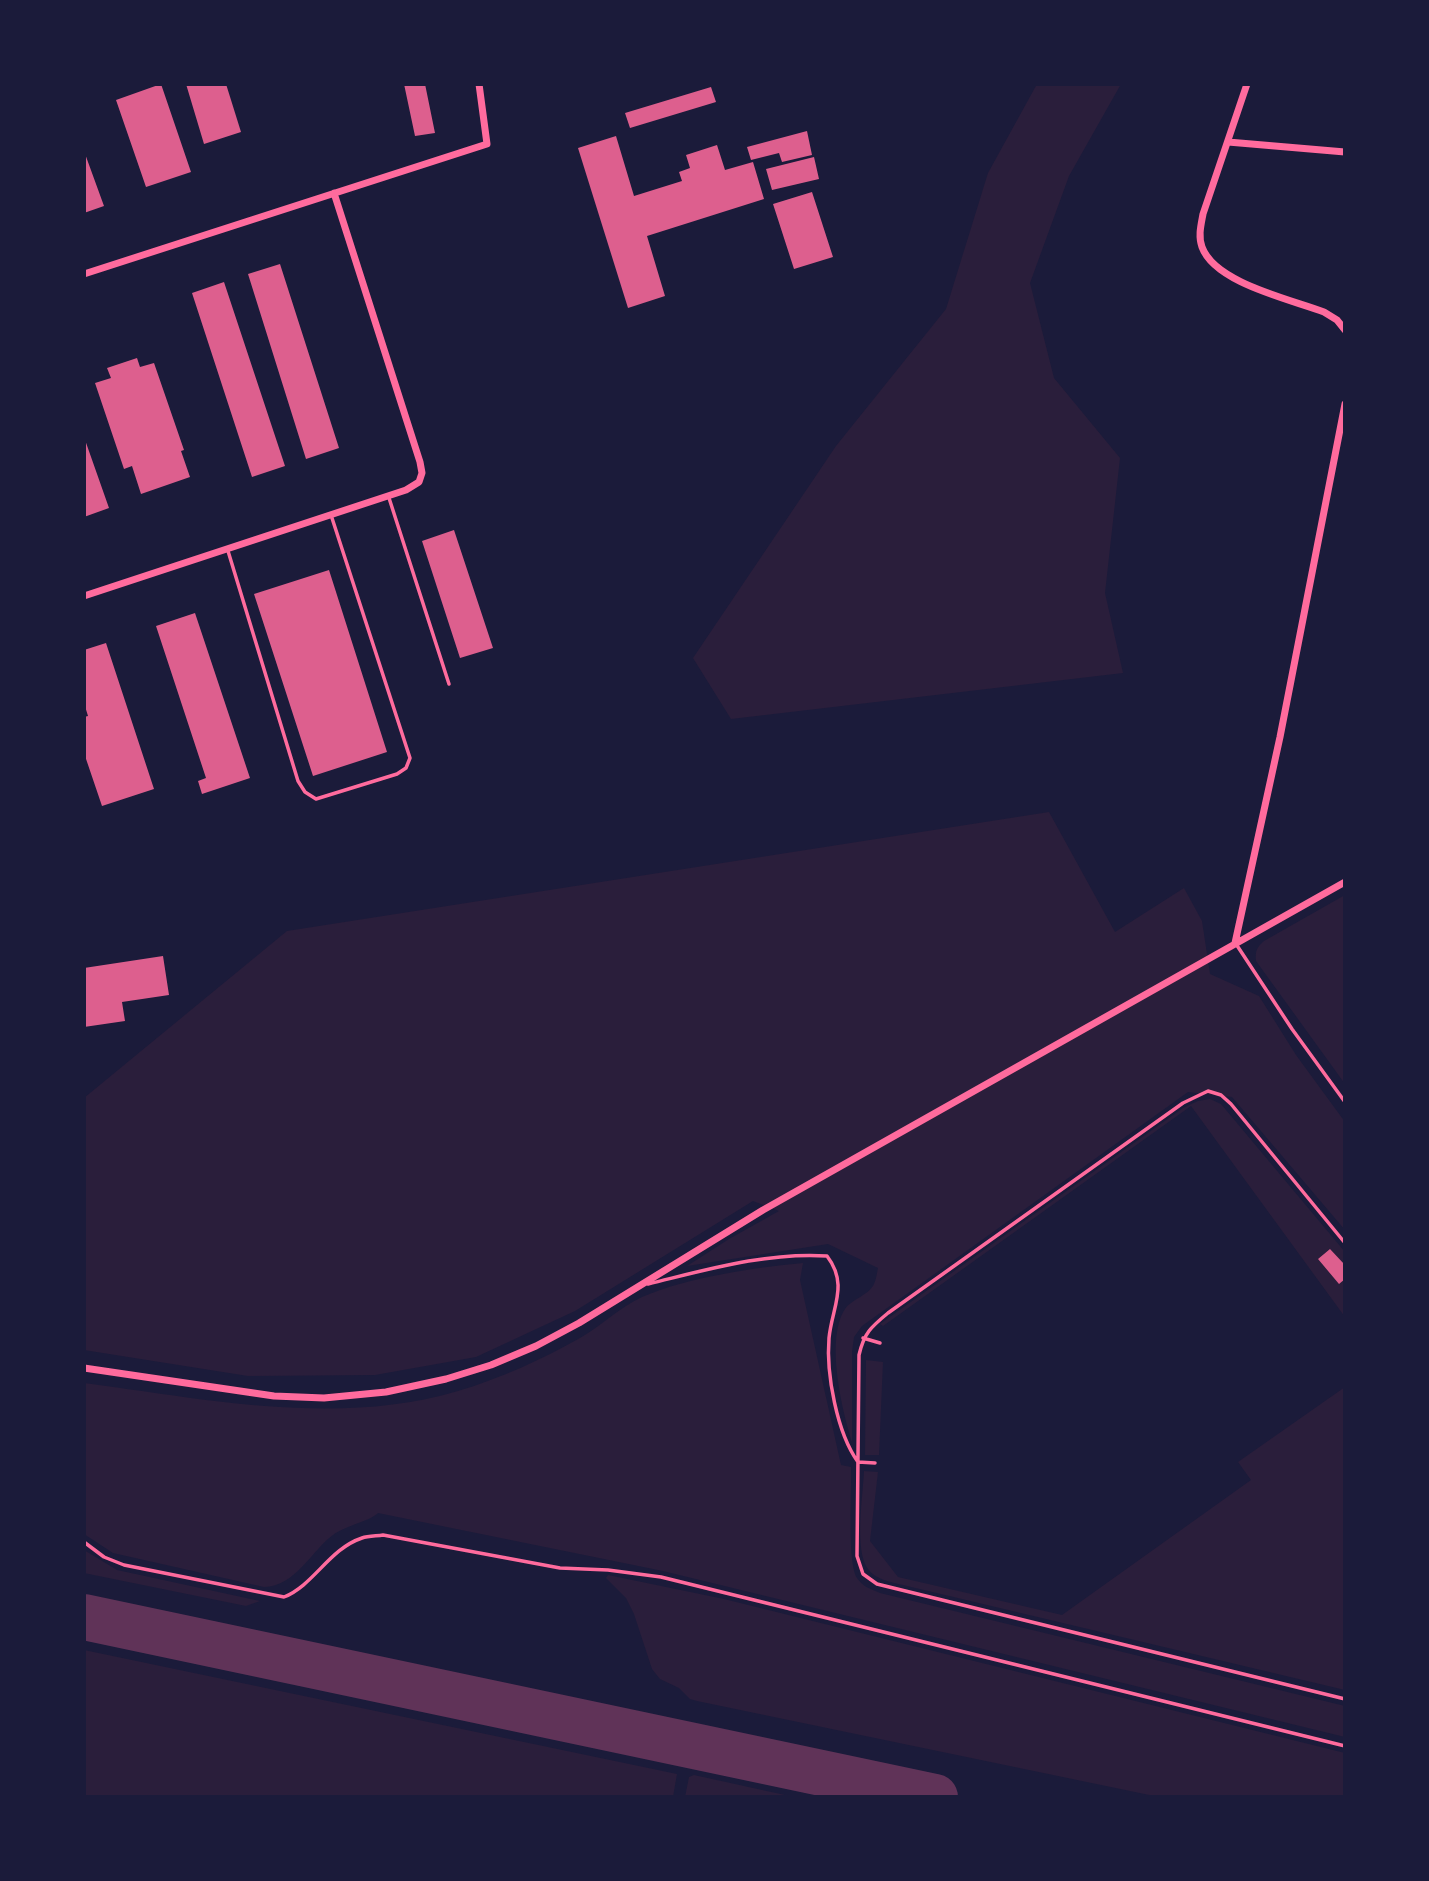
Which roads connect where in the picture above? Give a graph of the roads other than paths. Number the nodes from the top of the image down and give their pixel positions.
1 (479, 84) edge
2 (1247, 84) edge
3 (1228, 142) junction
4 (1345, 152) edge
5 (334, 193) junction
6 (84, 274) edge
7 (1345, 330) edge
8 (1345, 404) edge
9 (389, 495) junction
10 (331, 514) junction
11 (227, 549) junction
12 (84, 596) edge
13 (449, 684) dead end
14 (1345, 882) edge
15 (1235, 943) junction
16 (1345, 1102) edge
17 (1345, 1243) edge
18 (635, 1287) junction
19 (863, 1338) junction
20 (880, 1343) dead end
21 (84, 1368) edge
22 (858, 1462) junction
23 (875, 1463) dead end
24 (84, 1542) edge
25 (1345, 1699) edge
26 (1345, 1746) edge

1 - 5 street
2 - 3 street
3 - 4 street
3 - 7 street
5 - 6 street
5 - 9 street
8 - 15 street
9 - 10 street
9 - 13 lane
10 - 11 street
10 - 11 lane
11 - 12 street
14 - 15 street
15 - 16 lane
15 - 18 street
17 - 19 lane
18 - 21 street
18 - 22 lane
19 - 20 lane
19 - 22 lane
22 - 23 lane
22 - 25 lane
24 - 26 lane

